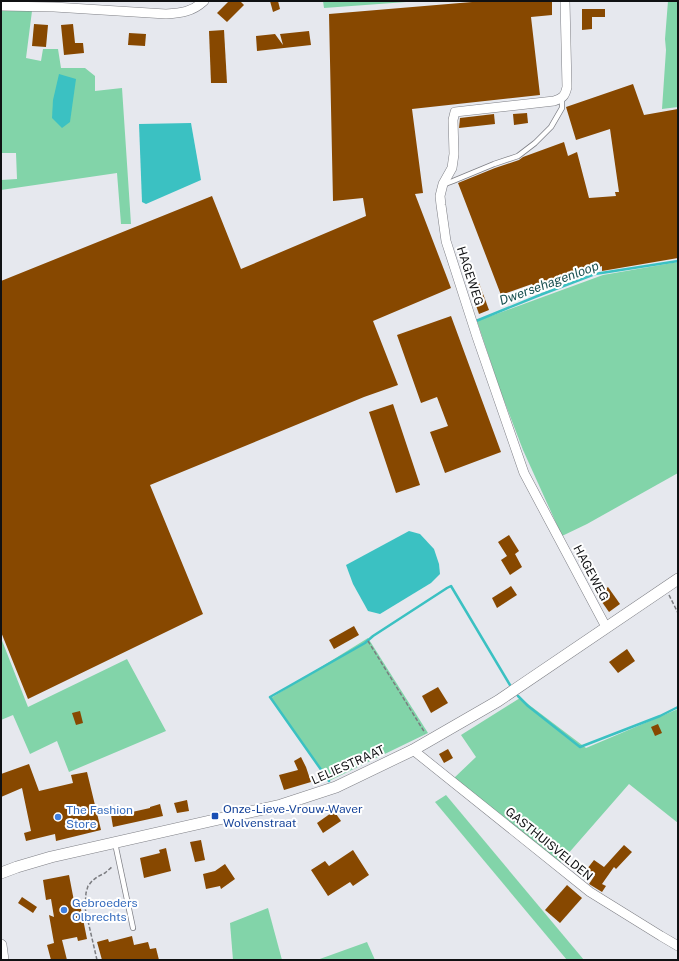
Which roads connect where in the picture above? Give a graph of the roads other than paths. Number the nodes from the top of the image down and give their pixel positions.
1 (204, 1) edge
2 (565, 1) edge
3 (1, 6) edge
4 (562, 98) junction
5 (443, 184) junction
6 (678, 579) edge
7 (606, 628) junction
8 (413, 750) junction
9 (115, 843) junction
10 (1, 873) edge
11 (133, 928) dead end
12 (1, 945) edge
13 (678, 946) edge
14 (3, 960) edge

1 - 3 street
2 - 4 street
4 - 5 lane
4 - 5 street, HAGEWEG
5 - 7 street, HAGEWEG
6 - 7 street, LELIESTRAAT
7 - 8 street, LELIESTRAAT
8 - 9 street, LELIESTRAAT
8 - 13 street, GASTHUISVELDEN
9 - 10 street, LELIESTRAAT
9 - 11 lane
12 - 14 street

